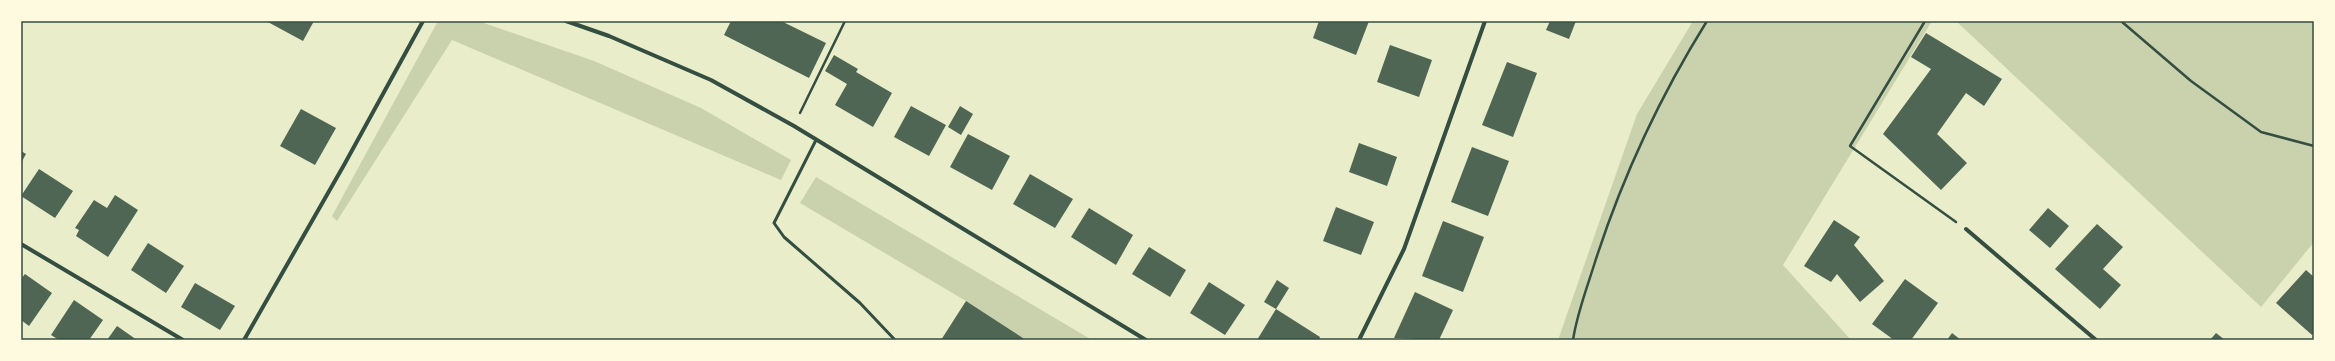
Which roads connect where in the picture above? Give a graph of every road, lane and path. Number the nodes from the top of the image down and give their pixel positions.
1 (422, 21) edge
2 (566, 21) edge
3 (845, 21) edge
4 (1485, 21) edge
5 (1707, 21) edge
6 (1925, 21) edge
7 (2121, 21) edge
8 (794, 126) junction
9 (816, 140) junction
10 (2314, 146) edge
11 (1966, 229) joint
12 (21, 244) edge
13 (183, 340) edge
14 (244, 340) edge
15 (895, 340) edge
16 (1146, 340) edge
17 (1359, 340) edge
18 (1573, 340) edge
19 (2096, 340) edge

1 - 14 street
2 - 8 street
3 - 8 path
4 - 17 street
5 - 18 path
6 - 11 path
7 - 10 path
8 - 9 street
9 - 15 lane
9 - 16 street
11 - 19 street
12 - 13 street

